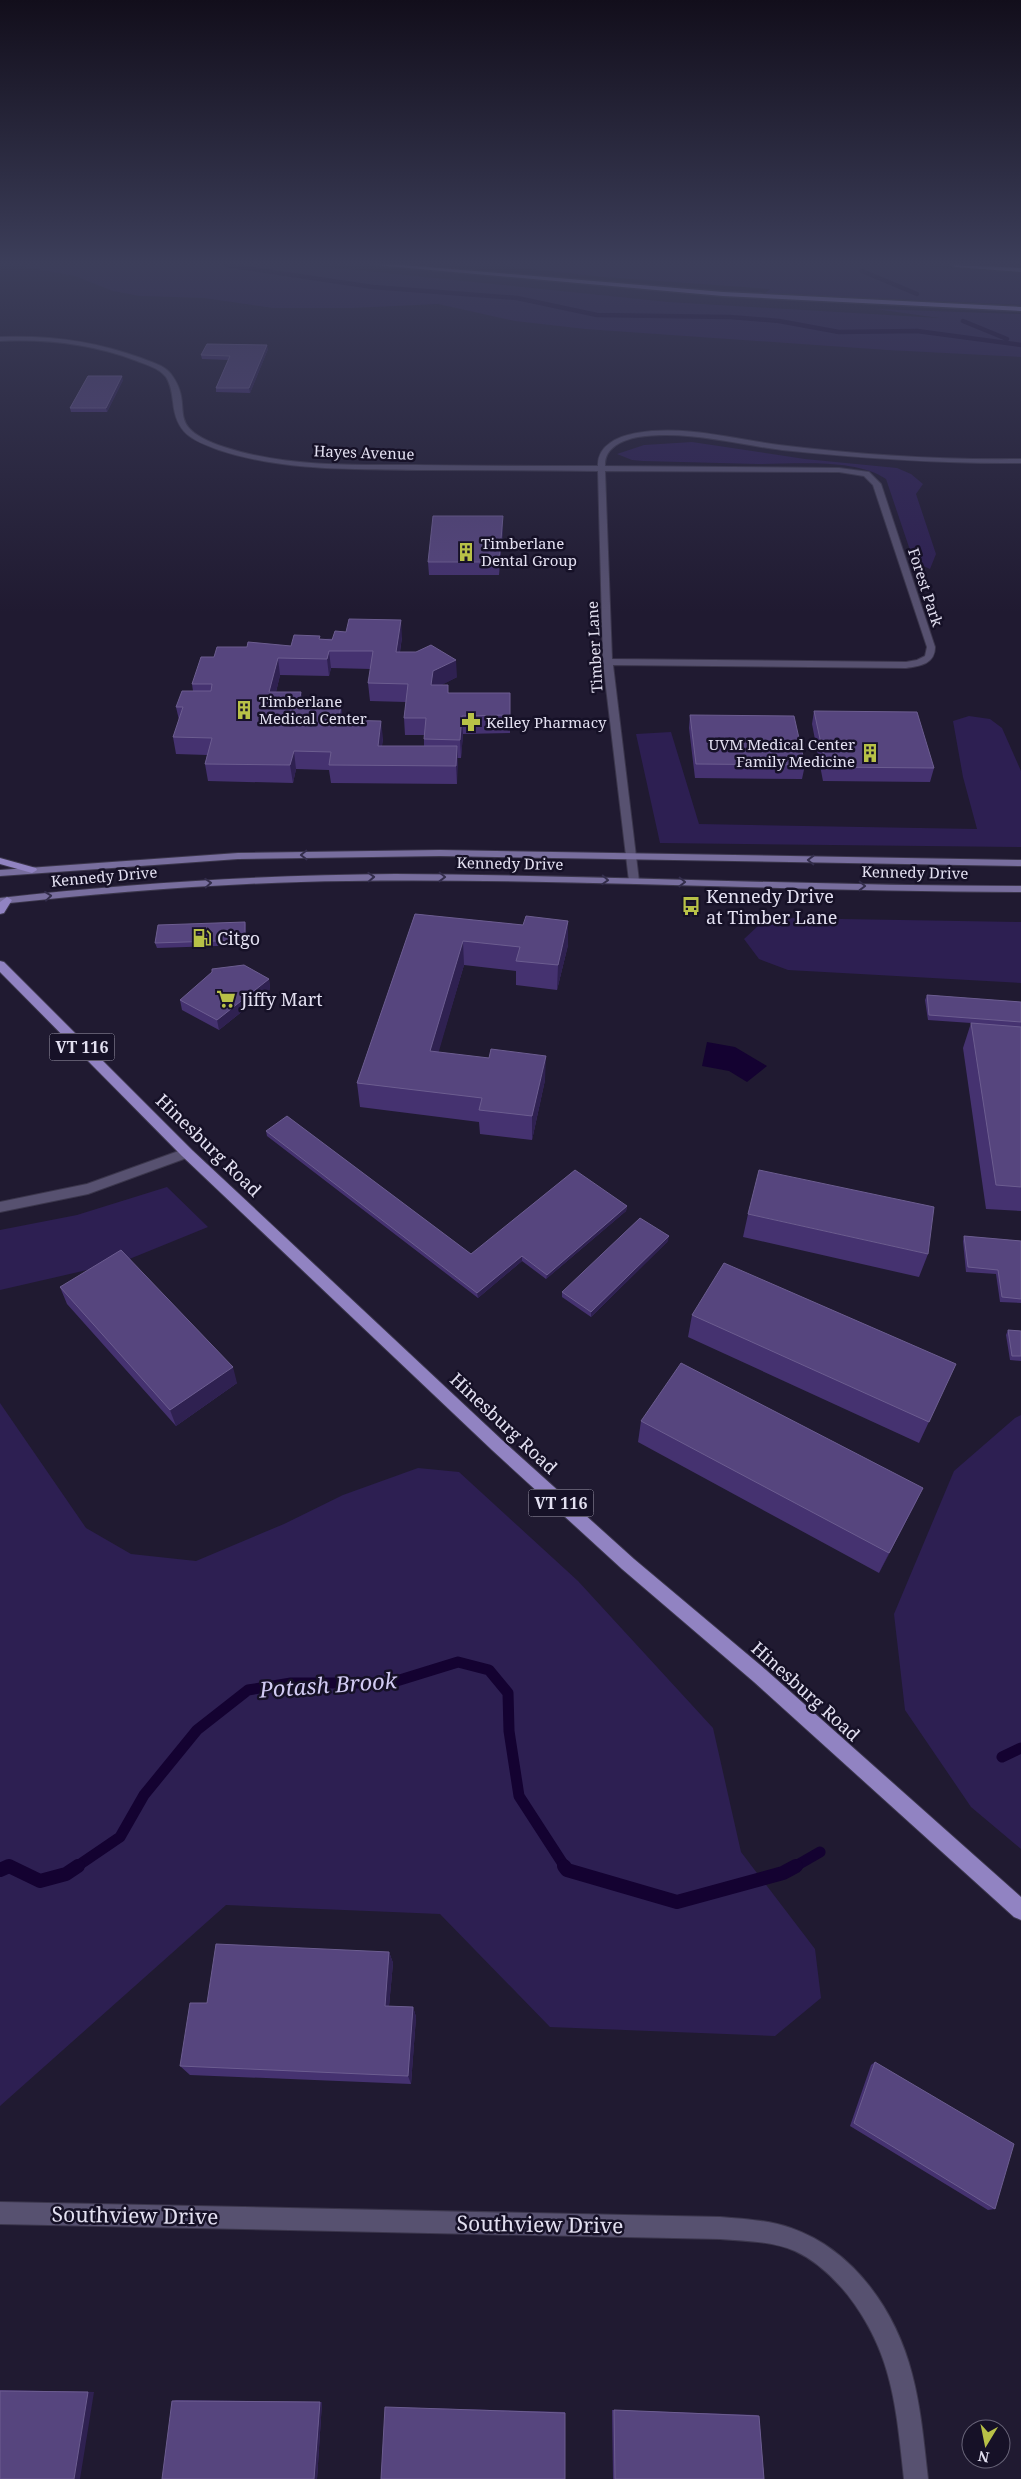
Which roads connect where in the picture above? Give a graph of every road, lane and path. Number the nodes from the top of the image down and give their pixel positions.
1 (171, 381) edge
2 (1021, 461) edge
3 (601, 470) junction
4 (608, 662) junction
5 (631, 857) junction
6 (0, 861) edge
7 (1021, 863) edge
8 (32, 870) junction
9 (0, 873) edge
10 (634, 881) junction
11 (1021, 890) edge
12 (4, 900) edge
13 (0, 911) edge
14 (0, 965) edge
15 (187, 1153) junction
16 (0, 1206) edge
17 (1021, 1910) edge
18 (0, 2213) edge
19 (916, 2479) edge

1 - 3 street, Hayes Avenue
2 - 3 street
3 - 4 street, Timber Lane
3 - 4 street, Forest Park
4 - 5 street, Timber Lane
7 -> 5 main road, Kennedy Drive
5 -> 8 main road, Kennedy Drive
5 - 10 street, Timber Lane
6 - 8 main road
8 - 9 main road, Kennedy Drive
10 -> 11 main road, Kennedy Drive
12 -> 10 main road, Kennedy Drive
12 - 13 main road
14 - 15 main road, Hinesburg Road / VT 116
15 - 16 street
15 - 17 main road, Hinesburg Road / VT 116
18 - 19 street, Southview Drive

